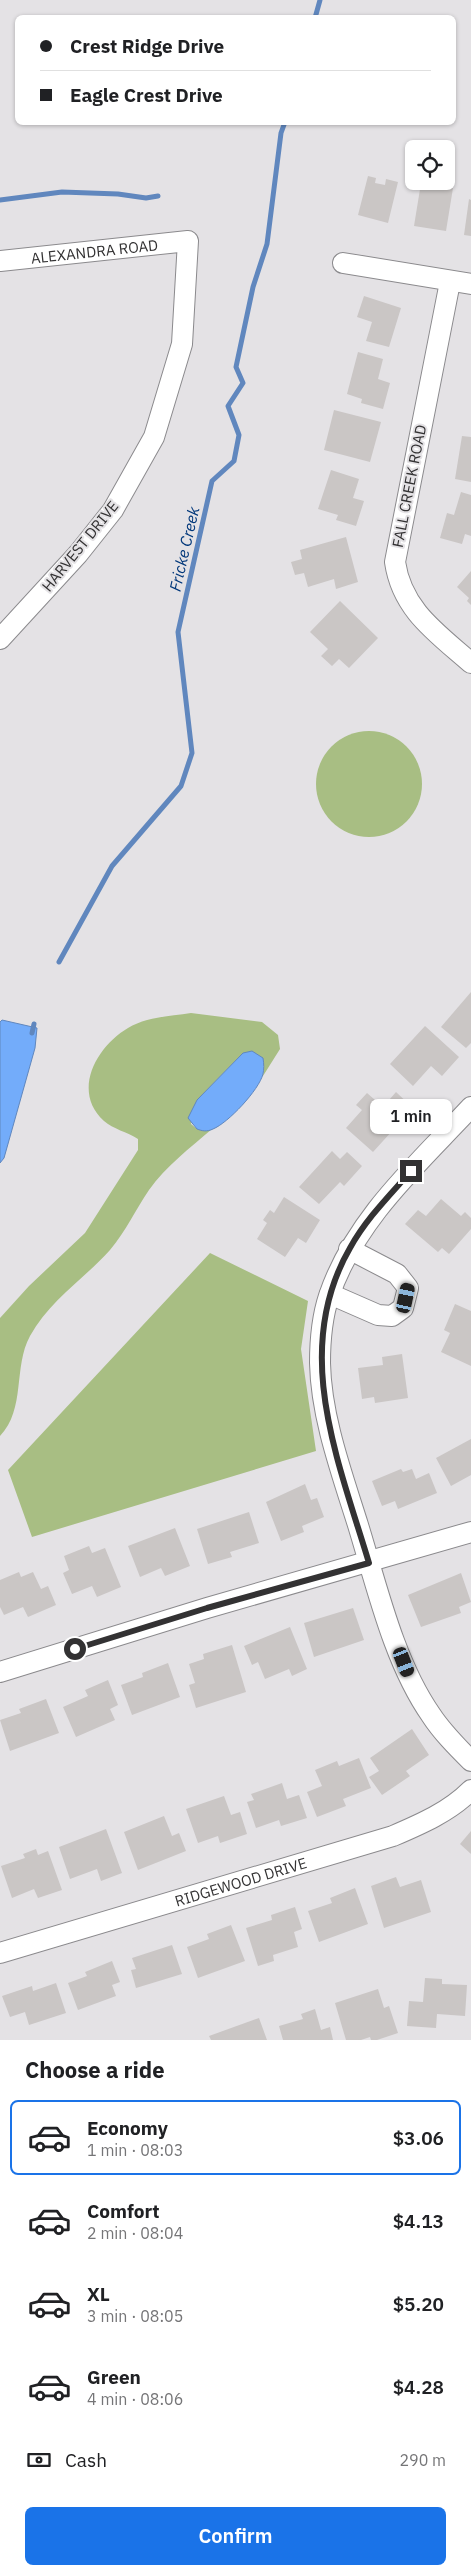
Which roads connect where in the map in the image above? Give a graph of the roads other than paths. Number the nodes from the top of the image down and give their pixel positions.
1 (188, 240) joint
2 (0, 261) edge
3 (343, 263) dead end
4 (450, 282) junction
5 (471, 284) edge
6 (0, 639) edge
7 (471, 663) edge
8 (471, 1107) edge
9 (349, 1249) junction
10 (330, 1294) junction
11 (471, 1532) edge
12 (369, 1563) junction
13 (0, 1672) edge
14 (471, 1761) edge
15 (471, 1790) edge
16 (0, 1953) edge

1 - 2 street, ALEXANDRA ROAD
1 - 6 street, HARVEST DRIVE
3 - 4 street
4 - 5 street
4 - 7 street, FALL CREEK ROAD
8 - 9 street
9 - 10 street
9 - 10 street
10 - 12 street
11 - 12 street
12 - 13 street
12 - 14 street
15 - 16 street, RIDGEWOOD DRIVE

